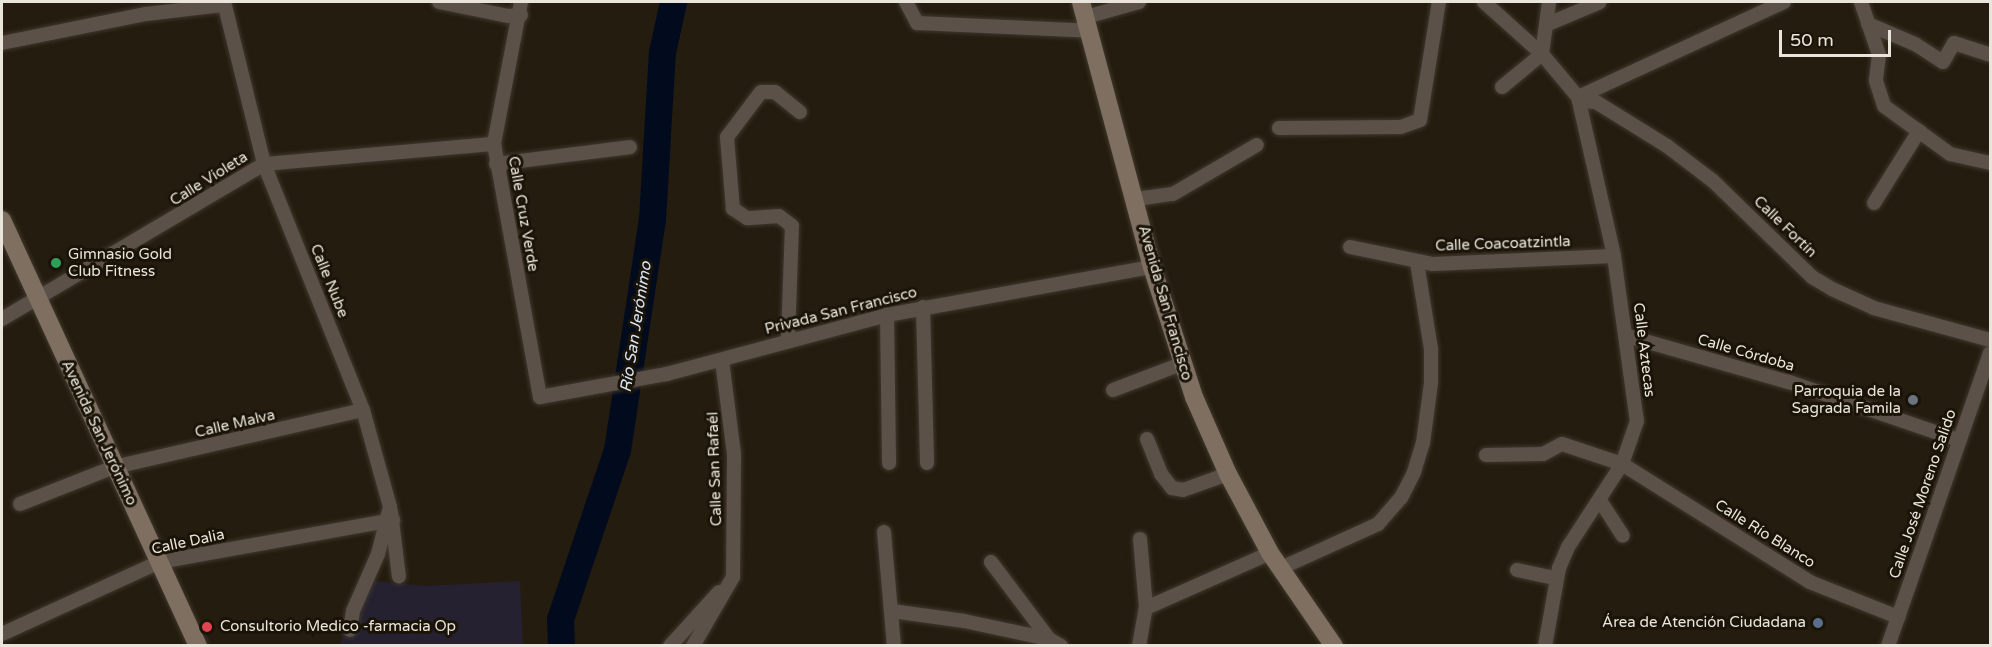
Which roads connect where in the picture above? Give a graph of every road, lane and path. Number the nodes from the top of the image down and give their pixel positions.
1 (439, 2) edge
2 (906, 2) edge
3 (1139, 2) edge
4 (1439, 2) edge
5 (1484, 2) edge
6 (1549, 2) edge
7 (1600, 2) edge
8 (1784, 2) edge
9 (1861, 2) edge
10 (224, 3) edge
11 (145, 8) edge
12 (521, 8) edge
13 (1086, 16) edge
14 (1548, 24) junction
15 (1868, 24) junction
16 (2, 43) edge
17 (1542, 54) junction
18 (1990, 55) edge
19 (1503, 87) dead end
20 (1578, 99) junction
21 (800, 112) dead end
22 (1279, 128) dead end
23 (1919, 132) junction
24 (494, 144) junction
25 (1257, 145) dead end
26 (630, 147) dead end
27 (1990, 163) edge
28 (264, 164) junction
29 (496, 164) junction
30 (1136, 200) junction
31 (1874, 203) dead end
32 (2, 220) edge
33 (1350, 247) dead end
34 (1614, 256) junction
35 (1417, 263) junction
36 (1152, 267) junction
37 (39, 298) junction
38 (923, 307) junction
39 (887, 315) junction
40 (2, 319) edge
41 (1627, 336) junction
42 (788, 339) junction
43 (1990, 340) edge
44 (1990, 353) edge
45 (722, 360) junction
46 (1181, 364) junction
47 (1113, 390) dead end
48 (540, 397) joint
49 (363, 410) junction
50 (1147, 439) dead end
51 (1958, 440) junction
52 (1486, 455) dead end
53 (889, 463) dead end
54 (927, 463) dead end
55 (1622, 464) junction
56 (114, 467) junction
57 (1228, 474) junction
58 (1600, 502) junction
59 (20, 504) dead end
60 (390, 516) junction
61 (884, 532) dead end
62 (1623, 536) dead end
63 (1140, 539) dead end
64 (1270, 553) junction
65 (159, 562) junction
66 (991, 562) dead end
67 (1281, 568) junction
68 (1517, 570) dead end
69 (399, 577) dead end
70 (733, 577) junction
71 (1556, 578) junction
72 (1146, 608) junction
73 (892, 611) junction
74 (1898, 617) junction
75 (350, 630) dead end
76 (2, 634) edge
77 (1055, 642) edge
78 (1329, 643) edge
79 (198, 645) edge
80 (670, 645) edge
81 (693, 645) edge
82 (894, 645) edge
83 (1139, 645) edge
84 (1545, 645) edge
85 (1888, 645) edge

1 - 12 street
2 - 13 street
3 - 13 street
4 - 22 street
5 - 17 street, Calle Aztecas
6 - 14 street
7 - 14 street
8 - 20 street
9 - 15 street
10 - 11 street
10 - 28 street, Calle Nube
11 - 16 street
12 - 24 street, Calle Cruz Verde
13 - 30 street, Avenida San Francisco
14 - 17 street
15 - 18 street
15 - 23 street
17 - 19 street
17 - 20 street, Calle Aztecas
20 - 34 street, Calle Aztecas
20 - 43 street, Calle Fortín
21 - 42 street
23 - 27 street
23 - 31 street
24 - 28 street, Calle Violeta
24 - 29 street, Calle Cruz Verde
25 - 30 street
26 - 29 street
28 - 37 street, Calle Violeta
28 - 49 street, Calle Nube
29 - 48 street, Calle Cruz Verde
30 - 36 street, Avenida San Francisco
32 - 37 street, Avenida San Jerónimo
33 - 35 street
34 - 35 street, Calle Coacoatzintla
34 - 41 street, Calle Aztecas
35 - 67 street, Calle Coacoatzintla
36 - 38 street, Privada San Francisco
36 - 46 street, Avenida San Francisco
37 - 40 street, Calle Violeta
37 - 56 street, Avenida San Jerónimo
38 - 39 street, Privada San Francisco
38 - 54 street
39 - 42 street, Privada San Francisco
39 - 53 street
41 - 51 street, Calle Córdoba
41 - 55 street, Calle Aztecas
42 - 45 street, Privada San Francisco
44 - 51 street, Calle José Moreno Salido
45 - 48 street, Privada San Francisco
45 - 70 street, Calle San Rafaél
46 - 47 street
46 - 57 street, Avenida San Francisco
49 - 56 street, Calle Malva
49 - 60 street, Calle Nube
50 - 57 street
51 - 74 street, Calle José Moreno Salido
52 - 55 street, Calle Río Blanco
55 - 58 street, Calle Aztecas
55 - 74 street, Calle Río Blanco
56 - 59 street, Calle Malva
56 - 65 street, Avenida San Jerónimo
57 - 64 street, Avenida San Francisco
58 - 62 street
58 - 71 street, Calle Aztecas
60 - 65 street, Calle Dalia
60 - 69 street, Calle Nube
60 - 75 street
61 - 73 street
63 - 72 street
64 - 67 street, Avenida San Francisco
64 - 72 street
65 - 76 street, Calle Dalia
65 - 79 street, Avenida San Jerónimo
66 - 77 street
67 - 78 street, Avenida San Francisco
68 - 71 street
70 - 80 street
70 - 81 street, Calle San Rafaél
71 - 84 street, Calle Aztecas
72 - 83 street
73 - 77 street
73 - 82 street
74 - 85 street, Calle José Moreno Salido

